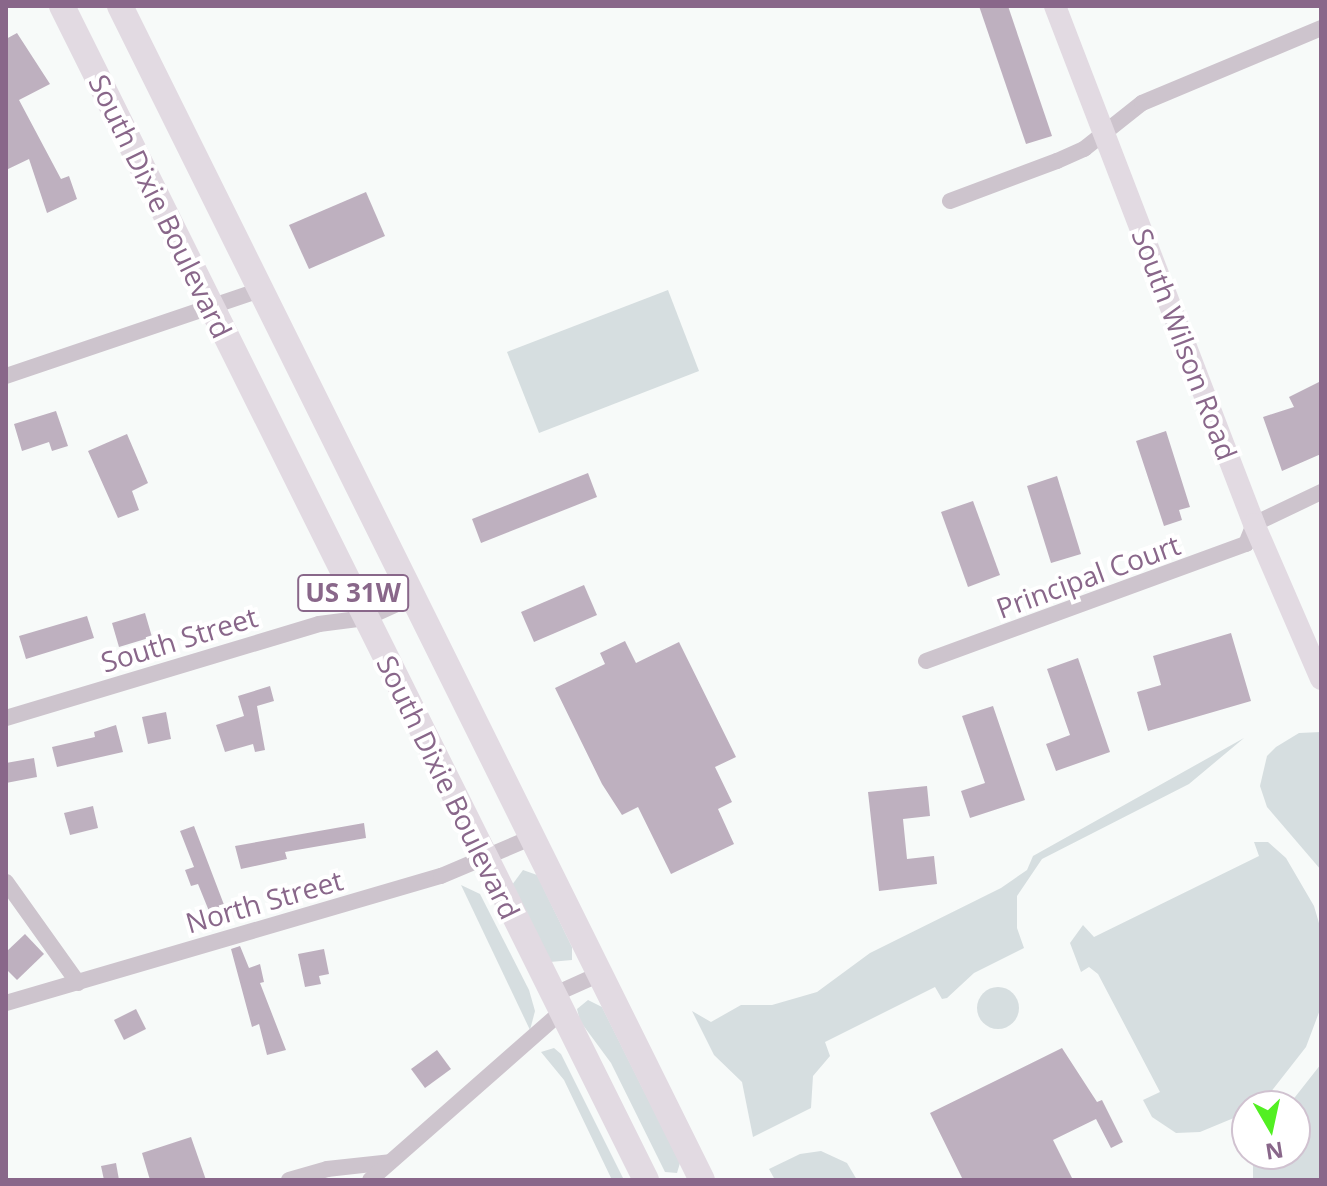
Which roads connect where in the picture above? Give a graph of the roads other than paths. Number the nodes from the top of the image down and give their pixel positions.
1 (62, 6) edge
2 (120, 6) edge
3 (1055, 6) edge
4 (1321, 28) edge
5 (1102, 131) junction
6 (950, 201) dead end
7 (260, 290) junction
8 (212, 307) junction
9 (6, 376) edge
10 (1321, 492) edge
11 (1254, 524) junction
12 (412, 597) junction
13 (366, 618) junction
14 (926, 661) dead end
15 (1321, 679) edge
16 (6, 718) edge
17 (533, 837) junction
18 (485, 859) junction
19 (6, 882) edge
20 (602, 973) junction
21 (78, 983) junction
22 (6, 1003) edge
23 (557, 1004) junction
24 (392, 1162) junction
25 (289, 1180) edge
26 (370, 1180) edge
27 (646, 1180) edge
28 (702, 1180) edge

1 - 8 highway, South Dixie Boulevard / US 31W
2 - 7 highway, South Dixie Boulevard / US 31W
3 - 5 main road, South Wilson Road
4 - 5 street
5 - 6 street
5 - 11 main road, South Wilson Road
7 - 8 street
7 - 12 highway, South Dixie Boulevard / US 31W
8 - 9 street
8 - 13 highway, South Dixie Boulevard / US 31W
10 - 11 street
11 - 14 street, Principal Court
11 - 15 main road, South Wilson Road
12 - 13 street, South Street
12 - 17 highway, South Dixie Boulevard / US 31W
13 - 16 street, South Street
13 - 18 highway, South Dixie Boulevard / US 31W
17 - 18 street, North Street
17 - 20 highway, South Dixie Boulevard / US 31W
18 - 21 street, North Street
18 - 23 highway, South Dixie Boulevard / US 31W
19 - 21 street
20 - 23 street
20 - 28 highway, South Dixie Boulevard / US 31W
21 - 22 street, North Street
23 - 24 street
23 - 27 highway, South Dixie Boulevard / US 31W
24 - 25 street
24 - 26 street

